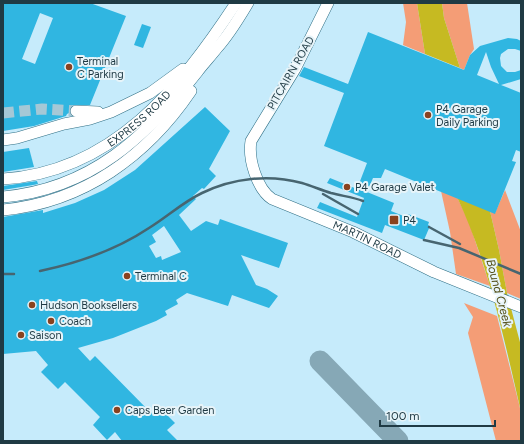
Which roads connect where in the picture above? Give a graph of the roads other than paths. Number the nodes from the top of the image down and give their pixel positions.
1 (236, 3) edge
2 (248, 3) edge
3 (328, 3) edge
4 (218, 48) junction
5 (194, 63) junction
6 (124, 106) junction
7 (76, 112) tunnel mouth
8 (254, 136) joint
9 (3, 140) edge
10 (3, 179) edge
11 (3, 197) edge
12 (3, 210) edge
13 (521, 306) edge

1 - 5 street, EXPRESS ROAD
2 - 4 street
3 - 8 street, PITCAIRN ROAD
4 - 11 street
4 - 12 street
5 - 6 street
5 - 10 street, EXPRESS ROAD
6 - 7 street
6 - 9 street
8 - 13 street, MARTIN ROAD

